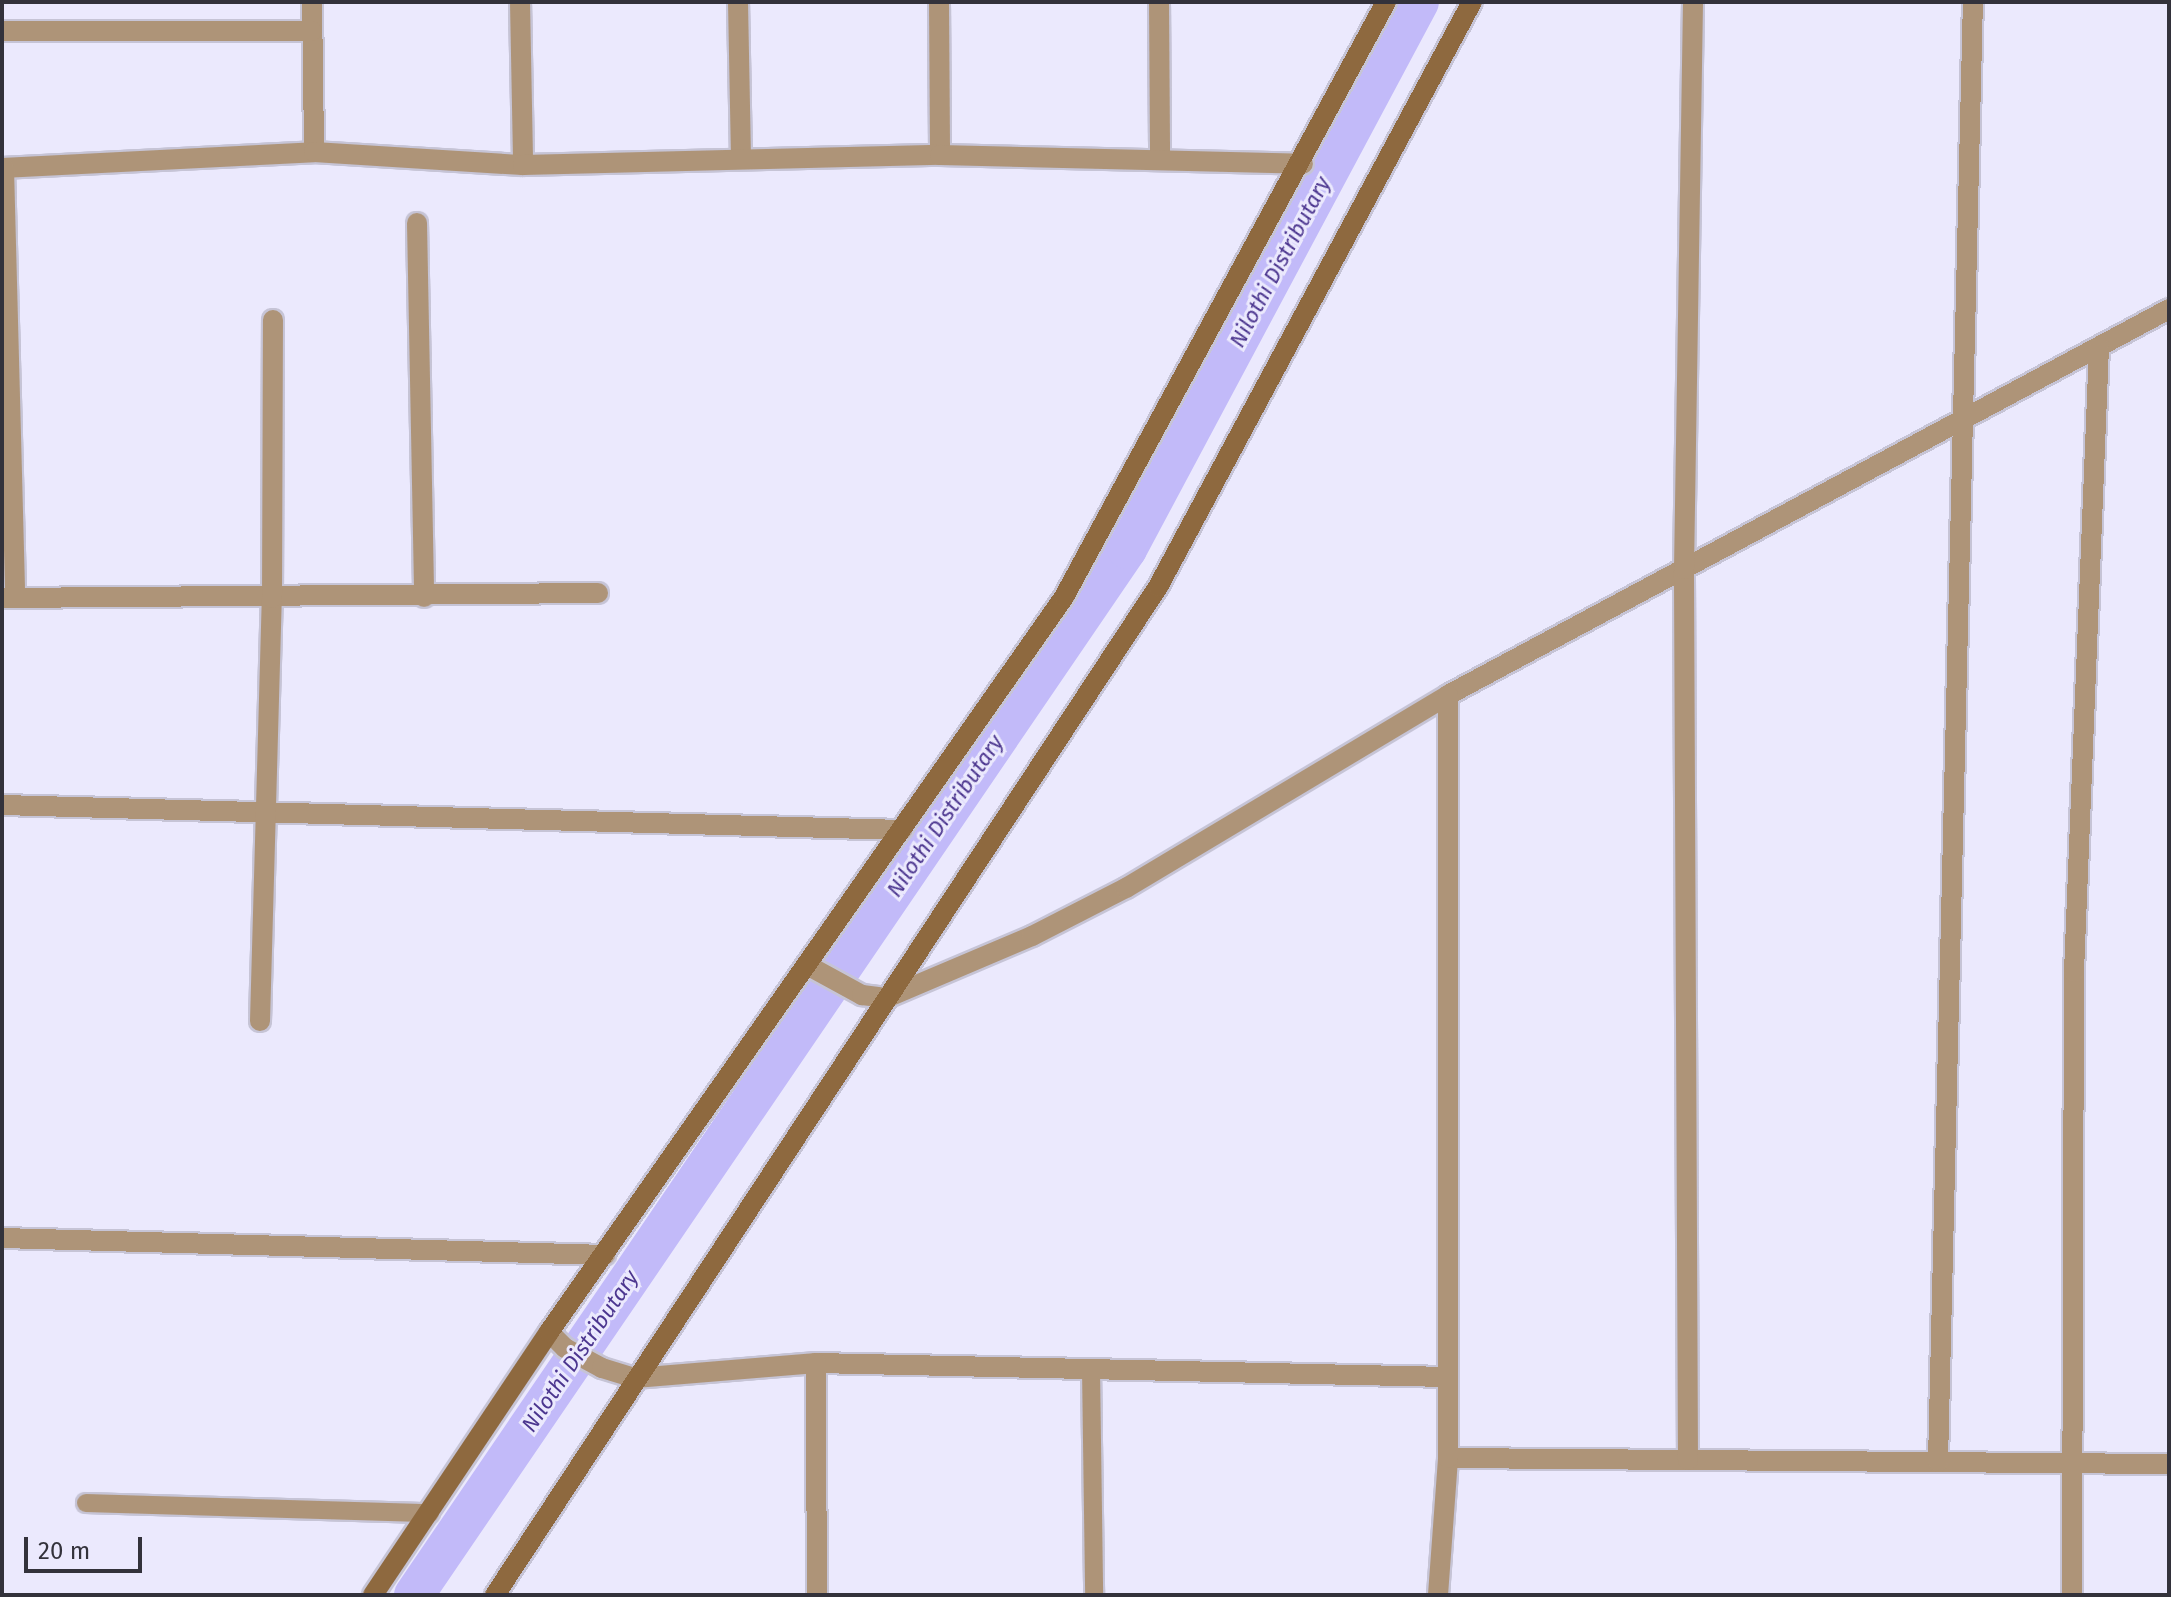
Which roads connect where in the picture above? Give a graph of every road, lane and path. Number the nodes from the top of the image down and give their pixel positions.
1 (312, 2) edge
2 (520, 2) edge
3 (738, 2) edge
4 (939, 2) edge
5 (1159, 2) edge
6 (1386, 2) edge
7 (1472, 2) edge
8 (1693, 2) edge
9 (1973, 2) edge
10 (2, 31) edge
11 (312, 31) junction
12 (314, 152) junction
13 (940, 155) junction
14 (741, 157) junction
15 (1160, 158) junction
16 (1303, 164) junction
17 (523, 165) junction
18 (3, 168) edge
19 (417, 223) dead end
20 (2169, 309) edge
21 (273, 320) dead end
22 (2099, 347) junction
23 (1966, 418) junction
24 (1684, 569) junction
25 (598, 593) dead end
26 (424, 597) junction
27 (8, 598) edge
28 (272, 598) junction
29 (1448, 695) junction
30 (2, 805) edge
31 (266, 811) junction
32 (902, 830) junction
33 (815, 969) junction
34 (886, 998) junction
35 (260, 1021) dead end
36 (2, 1238) edge
37 (605, 1255) junction
38 (549, 1332) junction
39 (816, 1363) junction
40 (1091, 1369) junction
41 (1448, 1377) junction
42 (635, 1378) junction
43 (1448, 1458) junction
44 (1688, 1460) junction
45 (1938, 1462) junction
46 (2076, 1463) junction
47 (2169, 1464) edge
48 (86, 1503) dead end
49 (430, 1513) junction
50 (373, 1595) edge
51 (495, 1595) edge
52 (817, 1595) edge
53 (1094, 1595) edge
54 (1438, 1595) edge
55 (2072, 1595) edge

1 - 11 street
2 - 17 street
3 - 14 street
4 - 13 street
5 - 15 street
6 - 16 street
7 - 34 street
8 - 24 street
9 - 23 street
10 - 11 street
11 - 12 street
12 - 17 street
12 - 18 street
13 - 14 street
13 - 15 street
14 - 17 street
15 - 16 street
16 - 32 street
18 - 27 street
19 - 26 street
20 - 22 street
21 - 28 street
22 - 23 street
22 - 46 street
23 - 24 street
23 - 45 street
24 - 29 street
24 - 44 street
25 - 26 street
26 - 28 street
27 - 28 street
28 - 31 street
29 - 34 street
29 - 41 street
30 - 31 street
31 - 32 street
31 - 35 street
32 - 33 street
33 - 34 street
33 - 37 street
34 - 42 street
36 - 37 street
37 - 38 street
38 - 42 street
38 - 49 street
39 - 40 street
39 - 42 street
39 - 52 street
40 - 41 street
40 - 53 lane
41 - 43 street
42 - 51 street
43 - 44 street
43 - 54 street
44 - 45 street
45 - 46 street
46 - 47 street
46 - 55 street
48 - 49 lane
49 - 50 street

